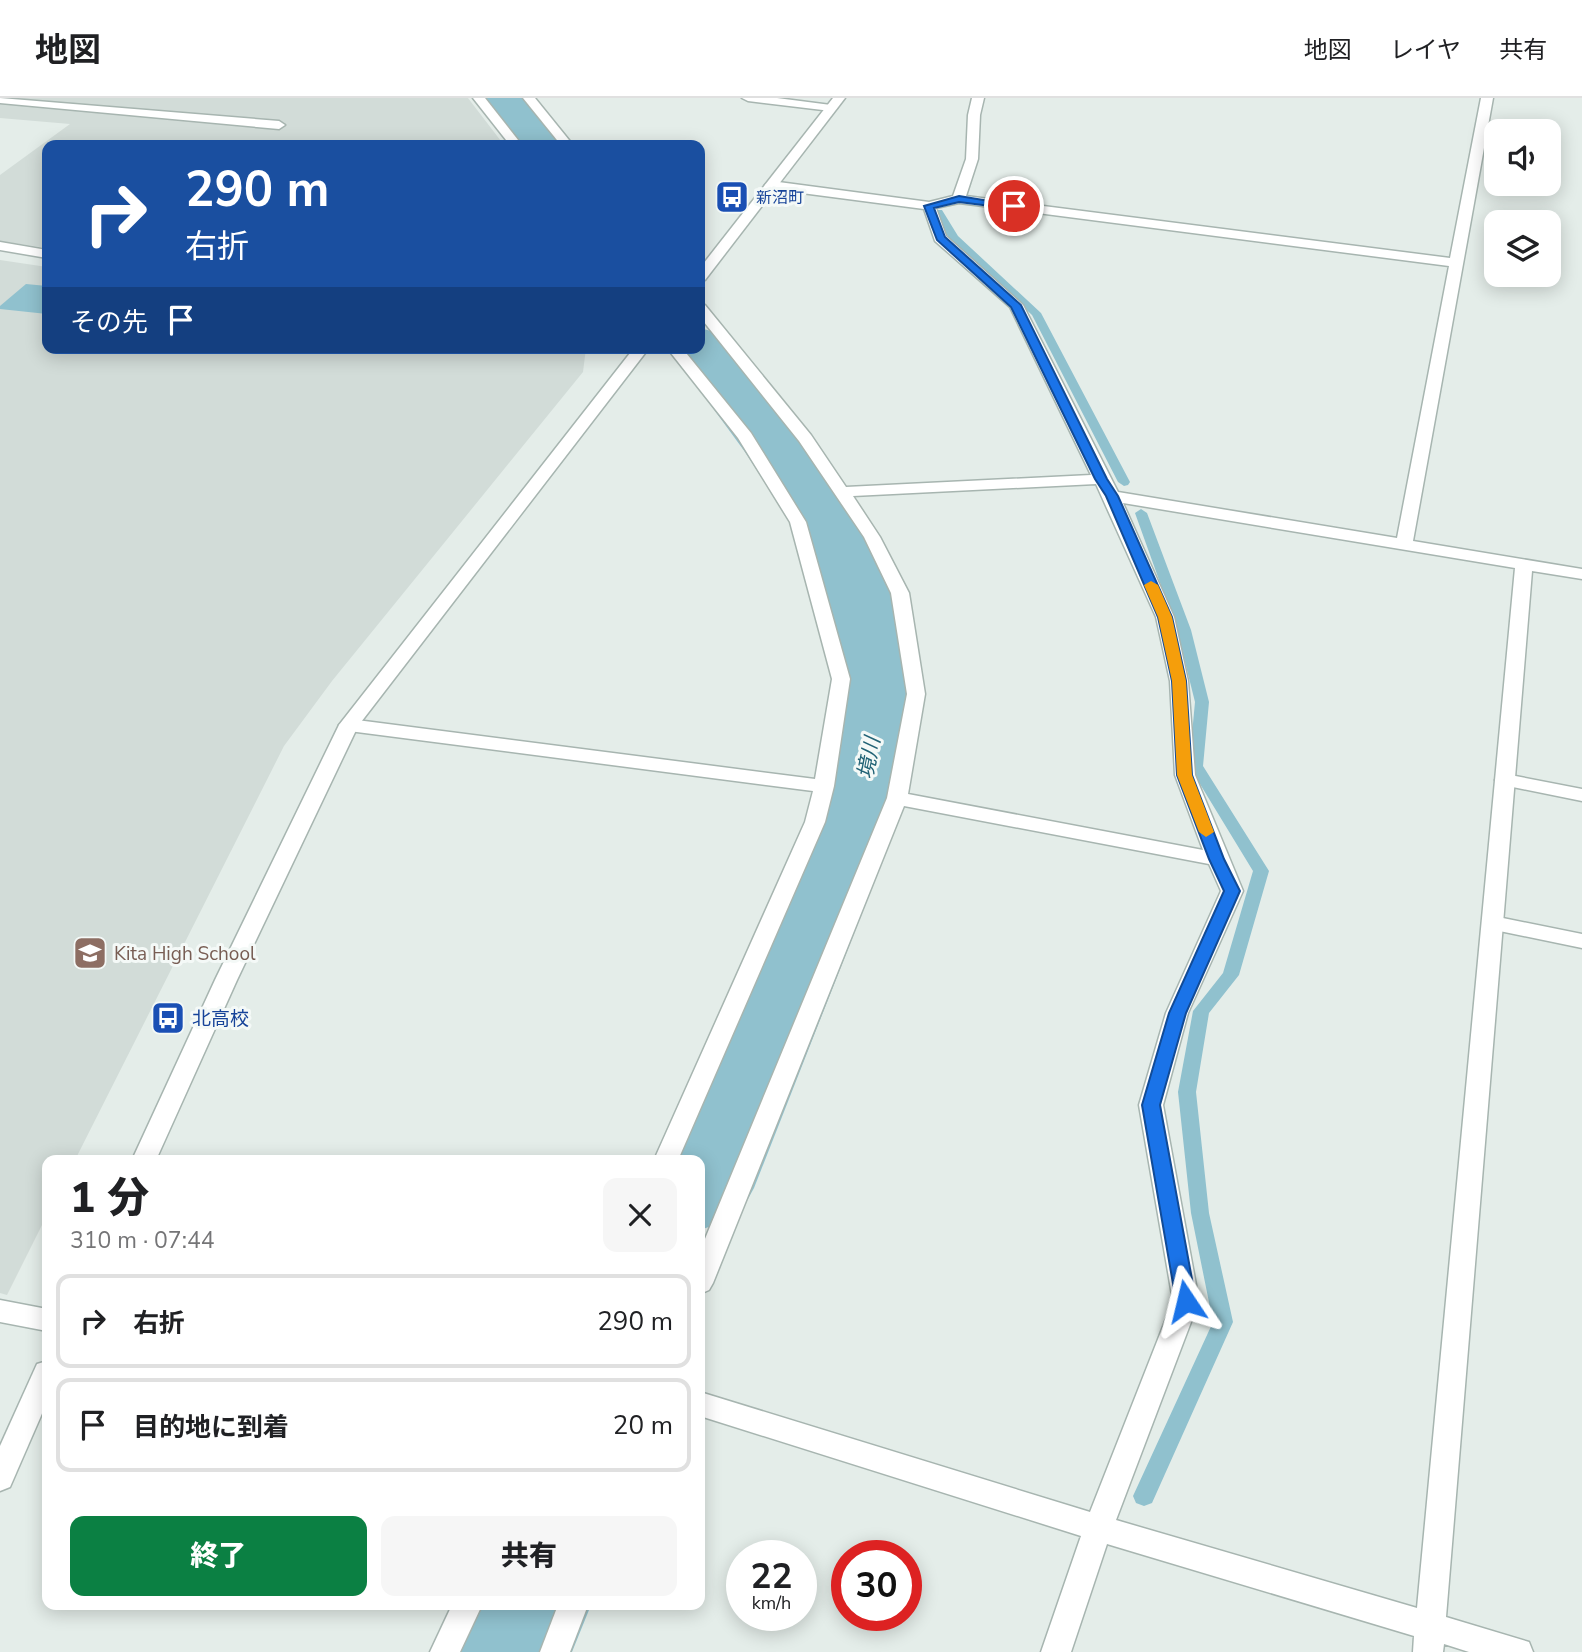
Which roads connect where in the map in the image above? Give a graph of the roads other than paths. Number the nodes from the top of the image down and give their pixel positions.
1 (479, 98) edge
2 (528, 98) edge
3 (748, 98) edge
4 (978, 98) edge
5 (1487, 98) edge
6 (0, 100) edge
7 (835, 103) edge
8 (279, 125) dead end
9 (512, 140) edge
10 (563, 140) edge
11 (771, 185) junction
12 (959, 199) junction
13 (929, 206) junction
14 (0, 246) edge
15 (42, 253) edge
16 (1455, 262) junction
17 (705, 271) edge
18 (705, 314) edge
19 (637, 354) edge
20 (679, 354) edge
21 (1106, 487) junction
22 (844, 492) junction
23 (1404, 545) junction
24 (1524, 564) junction
25 (1582, 574) edge
26 (349, 725) junction
27 (1505, 780) junction
28 (824, 786) junction
29 (1582, 796) edge
30 (897, 798) junction
31 (1217, 859) junction
32 (1493, 923) junction
33 (1582, 941) edge
34 (146, 1155) edge
35 (668, 1155) edge
36 (705, 1271) edge
37 (0, 1311) edge
38 (42, 1319) edge
39 (42, 1382) edge
40 (705, 1406) edge
41 (0, 1478) edge
42 (1098, 1528) junction
43 (465, 1610) edge
44 (571, 1610) edge
45 (1429, 1639) edge
46 (445, 1652) edge
47 (555, 1652) edge
48 (1056, 1652) edge
49 (1518, 1652) edge

1 - 9 street
2 - 10 street
3 - 7 street
4 - 12 street
5 - 16 street
6 - 8 street
7 - 11 street
11 - 13 street
11 - 17 street
12 - 13 street
12 - 16 street
13 - 21 street
14 - 15 street
16 - 23 street
18 - 22 street
19 - 26 street
20 - 28 street
21 - 22 street
21 - 23 street
21 - 31 street
22 - 30 street
23 - 24 street
24 - 25 street
24 - 27 street
26 - 28 street
26 - 34 street
27 - 29 street
27 - 32 street
28 - 35 street
30 - 31 street
30 - 36 street
31 - 42 street
32 - 33 street
32 - 45 street
37 - 38 street
39 - 41 street
40 - 42 street
42 - 45 street
42 - 48 street
43 - 46 street
44 - 47 street
45 - 49 street

